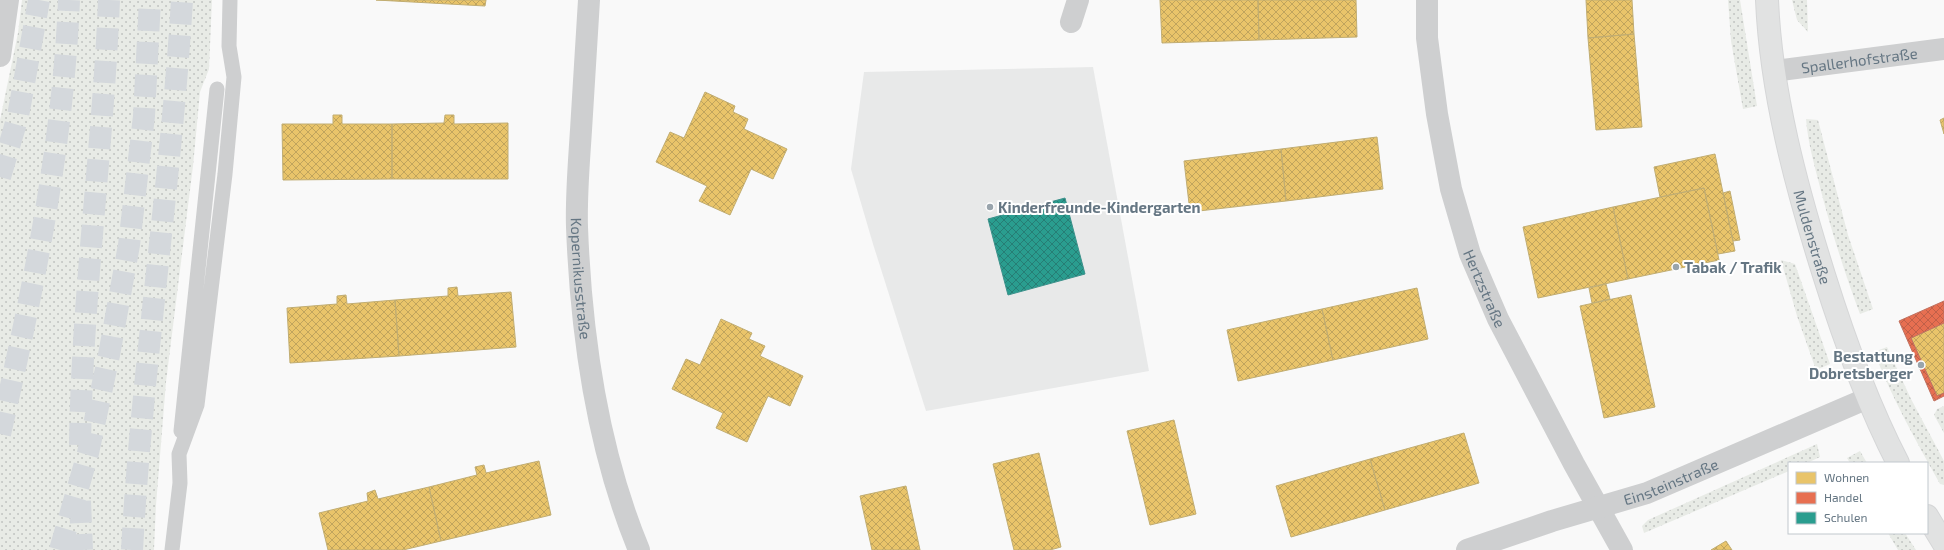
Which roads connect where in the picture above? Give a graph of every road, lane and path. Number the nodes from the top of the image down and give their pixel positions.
1 (8, 0) edge
2 (230, 0) edge
3 (589, 0) edge
4 (1078, 0) edge
5 (1427, 0) edge
6 (1767, 0) edge
7 (1071, 22) dead end
8 (1944, 49) edge
9 (0, 56) edge
10 (1774, 71) junction
11 (217, 89) dead end
12 (1868, 398) junction
13 (179, 454) junction
14 (1898, 462) edge
15 (1598, 507) junction
16 (1928, 518) edge
17 (1944, 544) edge
18 (172, 550) edge
19 (639, 550) edge
20 (1467, 550) edge
21 (1622, 550) edge

1 - 9 street
2 - 13 lane
3 - 19 street, Kopernikusstraße
4 - 7 street
5 - 15 street, Hertzstraße
6 - 10 main road, Muldenstraße
8 - 10 street, Spallerhofstraße
10 - 12 main road, Muldenstraße
11 - 13 lane
12 - 14 main road, Muldenstraße
12 - 15 street, Einsteinstraße
13 - 18 lane
15 - 20 street, Einsteinstraße
15 - 21 street, Hertzstraße
16 - 17 main road

